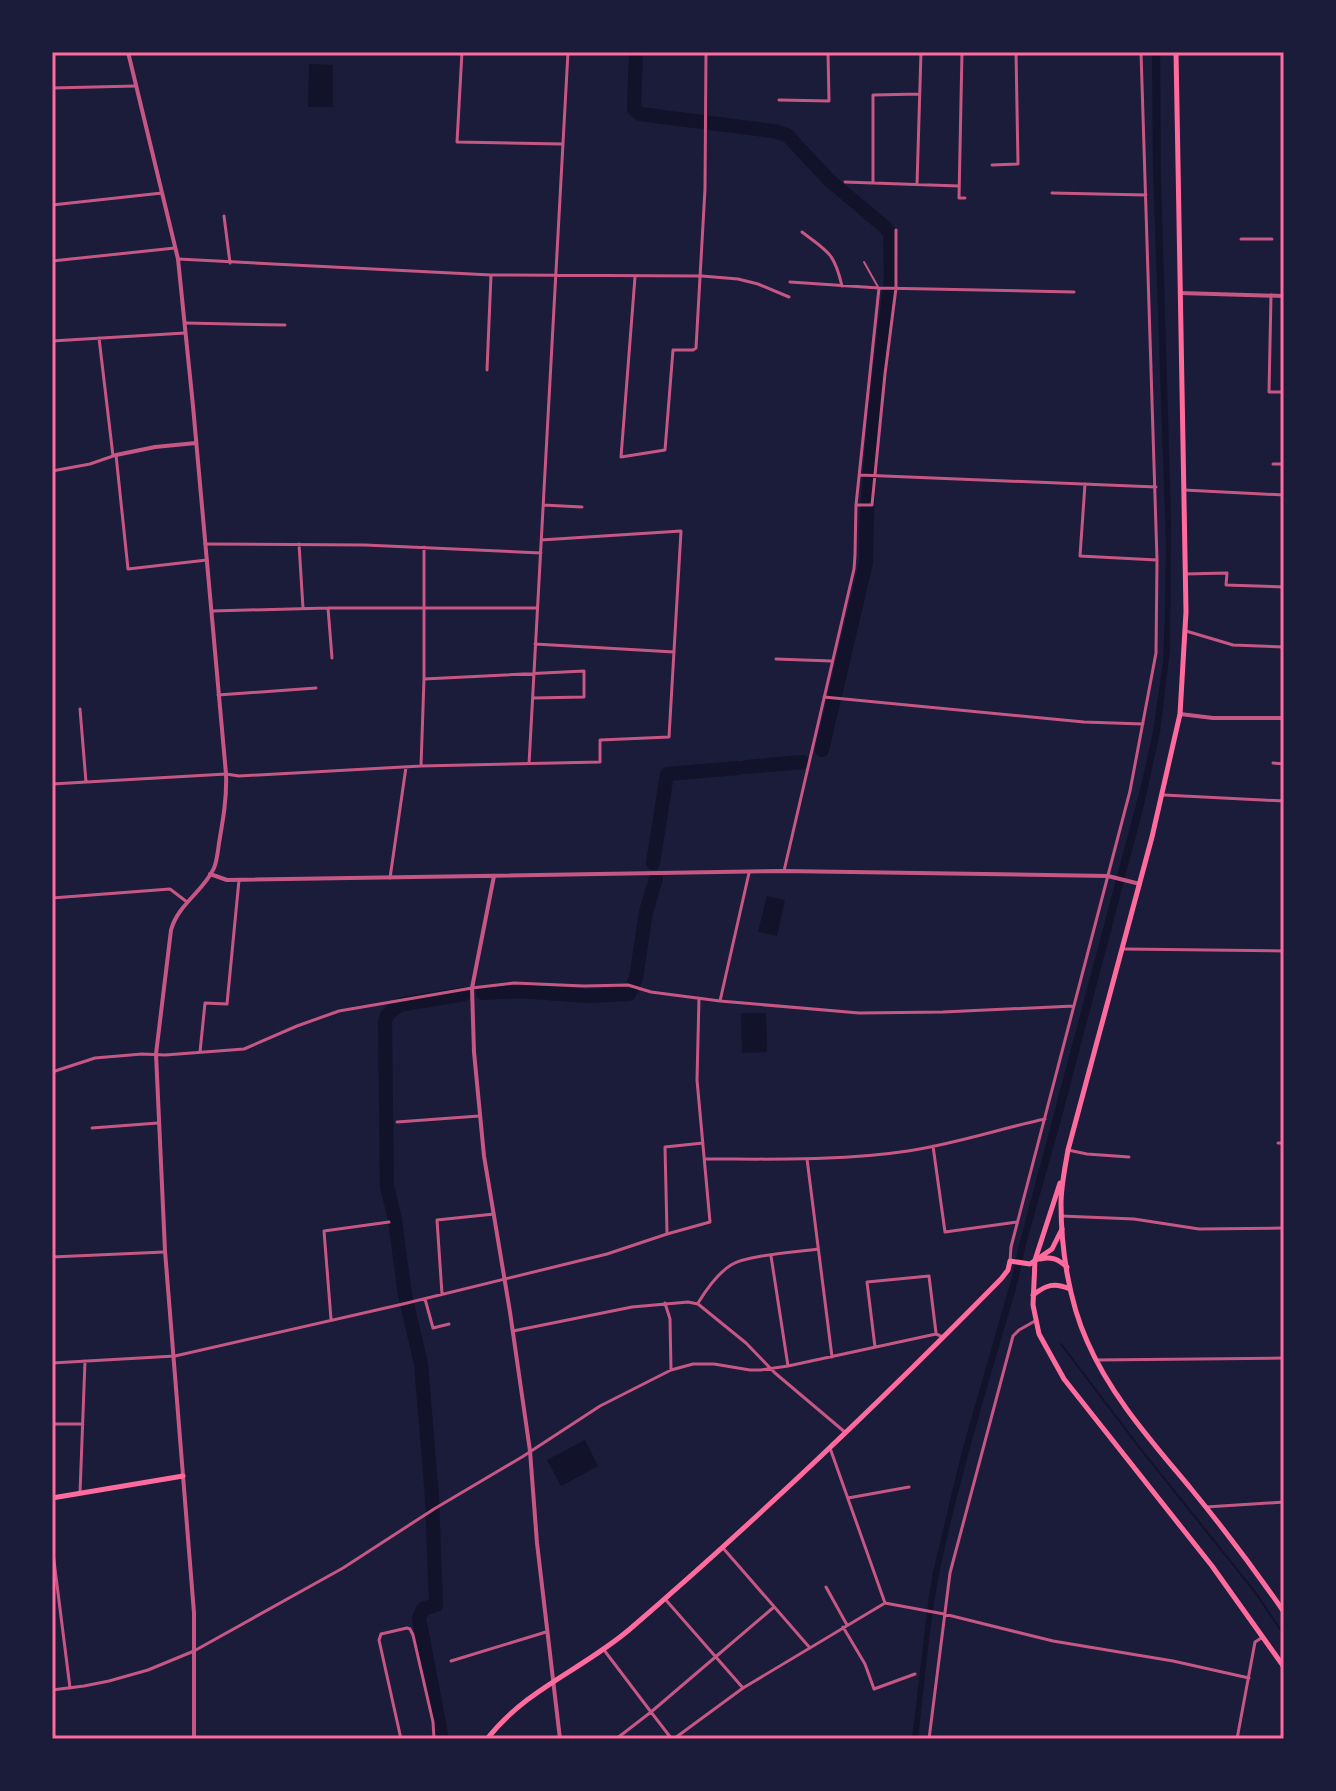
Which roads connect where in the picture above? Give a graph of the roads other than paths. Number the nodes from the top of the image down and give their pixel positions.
1 (128, 52) edge
2 (462, 52) edge
3 (568, 52) edge
4 (706, 52) edge
5 (828, 52) edge
6 (921, 52) edge
7 (962, 52) edge
8 (1016, 52) edge
9 (1141, 52) edge
10 (1176, 52) edge
11 (137, 86) junction
12 (52, 88) edge
13 (919, 94) junction
14 (779, 100) dead end
15 (563, 144) junction
16 (992, 165) dead end
17 (845, 182) dead end
18 (873, 183) junction
19 (917, 184) junction
20 (959, 186) junction
21 (162, 193) junction
22 (1052, 193) dead end
23 (1146, 195) junction
24 (965, 198) dead end
25 (52, 205) edge
26 (224, 216) dead end
27 (896, 230) dead end
28 (802, 232) dead end
29 (1241, 239) dead end
30 (1272, 239) dead end
31 (175, 248) junction
32 (178, 259) junction
33 (52, 261) edge
34 (864, 262) dead end
35 (230, 263) junction
36 (491, 275) junction
37 (556, 276) junction
38 (702, 276) junction
39 (635, 277) junction
40 (790, 282) dead end
41 (842, 286) junction
42 (881, 288) junction
43 (896, 288) junction
44 (1074, 292) dead end
45 (1180, 293) junction
46 (1271, 295) junction
47 (1284, 296) edge
48 (789, 297) dead end
49 (185, 323) junction
50 (285, 325) dead end
51 (185, 333) junction
52 (99, 338) junction
53 (52, 341) edge
54 (487, 370) dead end
55 (1284, 392) edge
56 (196, 443) junction
57 (114, 456) junction
58 (1273, 464) dead end
59 (1284, 464) edge
60 (52, 471) edge
61 (858, 475) junction
62 (876, 476) junction
63 (1085, 484) junction
64 (1156, 487) junction
65 (1184, 490) junction
66 (1284, 495) edge
67 (543, 505) junction
68 (856, 505) junction
69 (582, 507) dead end
70 (541, 540) junction
71 (205, 544) junction
72 (299, 544) junction
73 (424, 547) junction
74 (541, 553) junction
75 (207, 560) junction
76 (1157, 560) junction
77 (1185, 574) junction
78 (1284, 587) edge
79 (328, 608) junction
80 (425, 608) junction
81 (537, 608) junction
82 (303, 609) junction
83 (212, 611) junction
84 (1185, 631) junction
85 (535, 644) junction
86 (1284, 647) edge
87 (674, 652) junction
88 (332, 658) dead end
89 (776, 659) dead end
90 (831, 661) junction
91 (534, 673) junction
92 (424, 679) junction
93 (316, 688) dead end
94 (218, 695) junction
95 (824, 697) junction
96 (532, 698) junction
97 (80, 709) dead end
98 (1180, 714) junction
99 (1284, 718) edge
100 (1144, 724) junction
101 (1284, 754) edge
102 (1273, 763) dead end
103 (529, 764) junction
104 (1284, 764) edge
105 (421, 766) junction
106 (406, 767) junction
107 (226, 774) junction
108 (86, 782) junction
109 (52, 784) edge
110 (1162, 795) junction
111 (1284, 801) edge
112 (784, 871) junction
113 (750, 872) junction
114 (210, 874) junction
115 (494, 876) junction
116 (1110, 877) junction
117 (390, 878) junction
118 (240, 879) junction
119 (1140, 884) junction
120 (52, 898) edge
121 (187, 902) junction
122 (1123, 949) junction
123 (1284, 951) edge
124 (472, 988) junction
125 (699, 998) junction
126 (720, 1001) junction
127 (1074, 1006) junction
128 (200, 1052) junction
129 (156, 1054) junction
130 (52, 1072) edge
131 (479, 1116) junction
132 (1045, 1119) junction
133 (397, 1122) dead end
134 (158, 1123) junction
135 (92, 1128) dead end
136 (703, 1143) junction
137 (1278, 1143) dead end
138 (1284, 1143) edge
139 (933, 1146) junction
140 (1068, 1150) junction
141 (1129, 1157) dead end
142 (705, 1159) junction
143 (807, 1159) junction
144 (1064, 1175) junction
145 (494, 1214) junction
146 (1061, 1216) junction
147 (389, 1222) dead end
148 (1018, 1222) junction
149 (1063, 1228) junction
150 (1284, 1228) edge
151 (667, 1234) junction
152 (818, 1249) junction
153 (165, 1251) junction
154 (771, 1256) junction
155 (52, 1257) edge
156 (1012, 1261) junction
157 (1032, 1262) junction
158 (1067, 1267) junction
159 (505, 1279) junction
160 (1070, 1289) junction
161 (442, 1295) junction
162 (1032, 1296) junction
163 (425, 1299) junction
164 (665, 1303) junction
165 (698, 1304) junction
166 (331, 1319) junction
167 (1035, 1321) junction
168 (449, 1324) dead end
169 (513, 1331) junction
170 (936, 1334) junction
171 (944, 1337) junction
172 (875, 1347) junction
173 (175, 1356) junction
174 (832, 1357) junction
175 (1284, 1358) edge
176 (1096, 1360) junction
177 (85, 1361) junction
178 (52, 1363) edge
179 (788, 1366) junction
180 (770, 1369) junction
181 (671, 1370) junction
182 (52, 1424) edge
183 (83, 1424) junction
184 (846, 1433) junction
185 (830, 1448) junction
186 (530, 1451) junction
187 (183, 1476) junction
188 (909, 1487) dead end
189 (80, 1493) junction
190 (52, 1498) edge
191 (848, 1498) junction
192 (1284, 1502) edge
193 (1206, 1507) junction
194 (52, 1545) edge
195 (722, 1547) junction
196 (826, 1587) dead end
197 (665, 1599) junction
198 (885, 1603) junction
199 (1282, 1604) edge
200 (774, 1607) junction
201 (1284, 1612) edge
202 (944, 1614) junction
203 (845, 1626) junction
204 (546, 1632) junction
205 (1263, 1637) junction
206 (810, 1648) junction
207 (603, 1649) junction
208 (194, 1651) junction
209 (716, 1657) junction
210 (451, 1661) dead end
211 (1284, 1667) edge
212 (915, 1674) dead end
213 (1249, 1678) junction
214 (552, 1681) junction
215 (70, 1688) junction
216 (743, 1688) junction
217 (52, 1690) edge
218 (651, 1712) junction
219 (904, 1738) edge
220 (194, 1739) edge
221 (401, 1739) edge
222 (434, 1739) edge
223 (487, 1739) edge
224 (560, 1739) edge
225 (616, 1739) edge
226 (670, 1739) edge
227 (898, 1739) edge
228 (929, 1739) edge
229 (1237, 1739) edge

1 - 11 street
2 - 15 street
3 - 15 street
4 - 38 street
5 - 14 street
6 - 13 street
7 - 20 street
8 - 16 street
9 - 23 street
10 - 45 main road
11 - 12 street
11 - 21 street
13 - 18 street
13 - 19 street
15 - 37 street
17 - 18 street
18 - 19 street
19 - 20 street
20 - 24 street
21 - 25 street
21 - 31 street
22 - 23 street
23 - 64 street
26 - 35 street
27 - 43 street
28 - 41 street
29 - 30 street
31 - 32 street
31 - 33 street
32 - 35 street
32 - 49 street
34 - 42 lane
35 - 36 street
36 - 37 street
36 - 54 street
37 - 39 street
37 - 67 street
38 - 39 street
38 - 39 street
38 - 48 street
40 - 41 street
41 - 42 street
42 - 43 street
42 - 61 street
43 - 44 street
43 - 62 street
45 - 46 street
45 - 65 main road
46 - 47 street
46 - 55 street
49 - 50 street
49 - 51 street
51 - 52 street
51 - 56 street
52 - 53 street
52 - 57 street
56 - 57 street
56 - 71 street
57 - 60 street
57 - 75 street
58 - 59 street
61 - 62 street
61 - 68 street
62 - 63 street
62 - 68 street
63 - 64 street
63 - 76 street
64 - 76 street
65 - 66 street
65 - 77 main road
67 - 69 street
67 - 70 street
68 - 90 street
70 - 74 street
70 - 87 street
71 - 72 street
71 - 75 street
72 - 73 street
72 - 82 street
73 - 74 street
73 - 80 street
74 - 81 street
75 - 83 street
76 - 100 street
77 - 78 street
77 - 84 main road
79 - 80 street
79 - 82 street
79 - 88 street
80 - 81 street
80 - 92 street
81 - 85 street
82 - 83 street
83 - 94 street
84 - 86 street
84 - 98 main road
85 - 87 street
85 - 91 street
87 - 103 street
89 - 90 street
90 - 95 street
91 - 92 street
91 - 96 street
91 - 96 street
92 - 105 street
93 - 94 street
94 - 107 street
95 - 100 street
95 - 112 street
96 - 103 street
97 - 108 street
98 - 99 street
98 - 110 main road
100 - 116 street
101 - 104 street
102 - 104 street
103 - 105 street
105 - 106 street
106 - 107 street
106 - 117 street
107 - 108 street
107 - 114 street
108 - 109 street
110 - 111 street
110 - 119 main road
112 - 113 street
112 - 116 street
113 - 115 street
113 - 126 street
114 - 118 street
114 - 121 street
115 - 117 street
115 - 124 street
116 - 119 street
116 - 127 street
117 - 118 street
118 - 128 street
119 - 122 main road
120 - 121 street
121 - 129 street
122 - 123 street
122 - 140 main road
124 - 125 street
124 - 128 street
124 - 131 street
125 - 126 street
125 - 136 street
126 - 127 street
127 - 132 street
128 - 129 street
129 - 130 street
129 - 134 street
131 - 133 street
131 - 145 street
132 - 139 street
132 - 148 street
134 - 135 street
134 - 153 street
136 - 142 street
136 - 151 street
137 - 138 street
139 - 143 street
139 - 148 street
140 - 141 street
140 - 144 main road
142 - 143 street
142 - 151 street
143 - 152 street
144 - 146 main road
144 - 157 main road
145 - 159 street
145 - 161 street
146 - 149 main road
146 - 150 street
147 - 166 street
148 - 156 street
149 - 157 main road
149 - 158 main road
151 - 159 street
152 - 154 street
152 - 174 street
153 - 155 street
153 - 173 street
154 - 165 street
154 - 179 street
156 - 157 main road
156 - 171 main road
157 - 158 main road
157 - 162 main road
158 - 160 main road
159 - 161 street
159 - 169 street
160 - 162 main road
160 - 176 main road
161 - 163 street
162 - 167 main road
163 - 166 street
163 - 168 street
164 - 165 street
164 - 169 street
164 - 181 street
165 - 180 street
166 - 173 street
167 - 202 street
167 - 205 main road
169 - 186 street
170 - 171 street
170 - 172 street
170 - 172 street
171 - 184 main road
172 - 174 street
173 - 177 street
173 - 187 street
174 - 179 street
175 - 176 street
176 - 193 main road
177 - 178 street
177 - 183 street
179 - 180 street
180 - 181 street
180 - 184 street
181 - 186 street
182 - 183 street
183 - 189 street
184 - 185 main road
185 - 191 street
185 - 195 main road
186 - 204 street
186 - 208 street
187 - 189 main road
187 - 208 street
188 - 191 street
189 - 190 main road
191 - 198 street
192 - 193 street
193 - 199 main road
194 - 215 street
195 - 197 main road
195 - 200 street
196 - 203 street
197 - 207 main road
197 - 209 street
198 - 202 street
198 - 203 street
199 - 201 main road
200 - 206 street
200 - 209 street
202 - 213 street
202 - 228 street
203 - 206 street
203 - 212 street
204 - 210 street
204 - 214 street
205 - 211 main road
205 - 213 street
206 - 216 street
207 - 214 main road
207 - 218 street
208 - 215 street
208 - 220 street
209 - 216 street
209 - 218 street
213 - 229 street
214 - 223 main road
214 - 224 street
215 - 217 street
216 - 226 street
218 - 225 street
218 - 226 street
219 - 227 street
221 - 222 street

